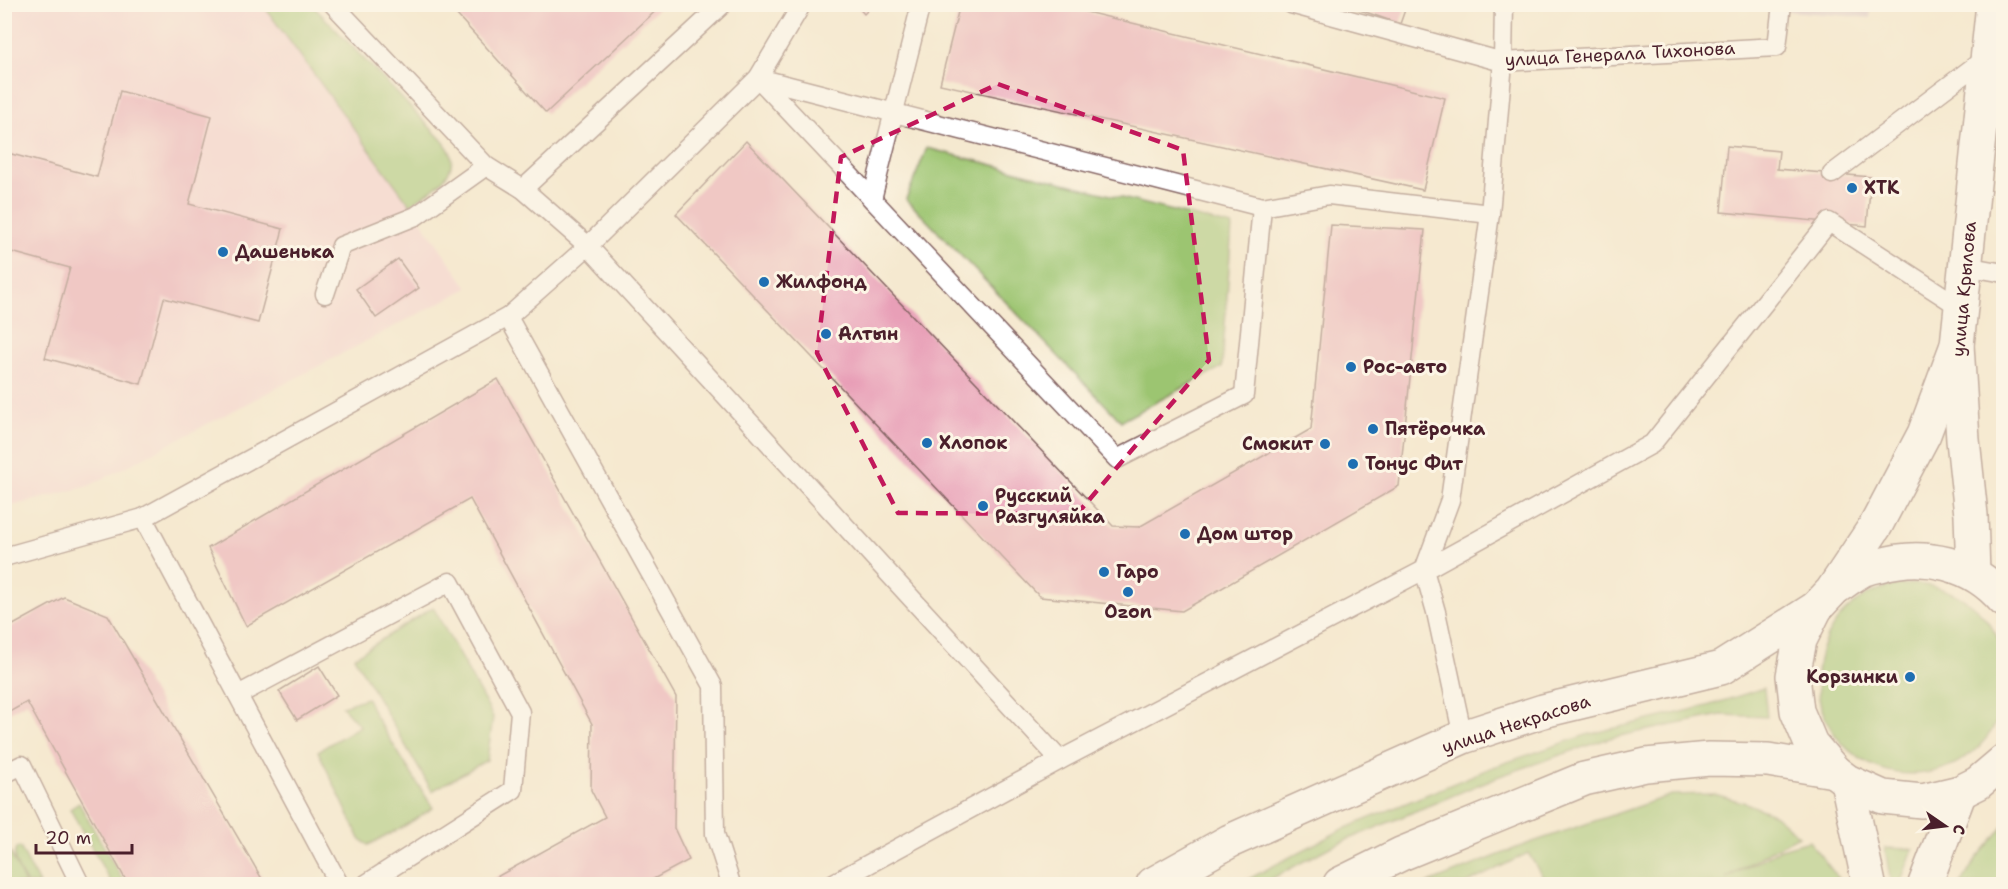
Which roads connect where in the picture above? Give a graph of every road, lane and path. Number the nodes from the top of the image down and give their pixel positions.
1 (333, 4) edge
2 (723, 4) edge
3 (802, 4) edge
4 (921, 4) edge
5 (1291, 4) edge
6 (1504, 4) edge
7 (1782, 4) edge
8 (1993, 4) edge
9 (1503, 62) junction
10 (1992, 72) edge
11 (758, 78) junction
12 (894, 113) junction
13 (486, 166) junction
14 (1832, 174) dead end
15 (523, 189) junction
16 (872, 199) junction
17 (1262, 207) junction
18 (1490, 214) junction
19 (588, 246) junction
20 (1965, 266) junction
21 (2004, 273) edge
22 (326, 294) dead end
23 (1960, 307) junction
24 (508, 317) junction
25 (1957, 345) junction
26 (143, 518) junction
27 (4, 557) edge
28 (1424, 570) junction
29 (1973, 573) junction
30 (1824, 600) junction
31 (2004, 600) edge
32 (238, 695) junction
33 (1463, 737) junction
34 (1060, 760) junction
35 (2004, 761) edge
36 (4, 774) edge
37 (1841, 776) junction
38 (1969, 788) junction
39 (80, 885) edge
40 (339, 885) edge
41 (366, 885) edge
42 (731, 885) edge
43 (832, 885) edge
44 (1153, 885) edge
45 (1340, 885) edge
46 (1869, 885) edge
47 (1925, 885) edge

1 - 13 lane
2 - 15 lane
3 - 11 lane
4 - 12 lane
5 - 9 lane, улица Генерала Тихонова
6 - 9 lane
7 - 9 lane, улица Генерала Тихонова
8 - 10 main road, улица Крылова
9 - 18 lane
10 - 14 lane
10 - 20 main road, улица Крылова
11 - 12 lane
11 - 16 lane
11 - 19 lane
12 - 16 lane
12 - 17 lane
13 - 15 lane
13 - 22 lane
15 - 19 lane
16 - 17 lane
17 - 18 lane
18 - 28 lane
19 - 24 lane
19 - 34 lane
20 - 21 lane
20 - 23 main road, улица Крылова
23 - 25 main road, улица Крылова
23 - 28 lane
24 - 26 lane
24 - 42 lane
25 - 29 main road, улица Крылова
25 - 30 main road
26 - 27 lane
26 - 32 lane
28 - 33 lane
28 - 34 lane
29 - 30 main road
29 - 31 main road
30 - 33 main road, улица Некрасова
30 - 37 main road
32 - 40 lane
32 - 41 lane
33 - 44 main road, улица Некрасова
34 - 43 lane
35 - 38 main road
36 - 39 lane
37 - 38 main road
37 - 45 main road
37 - 46 main road
38 - 47 main road

